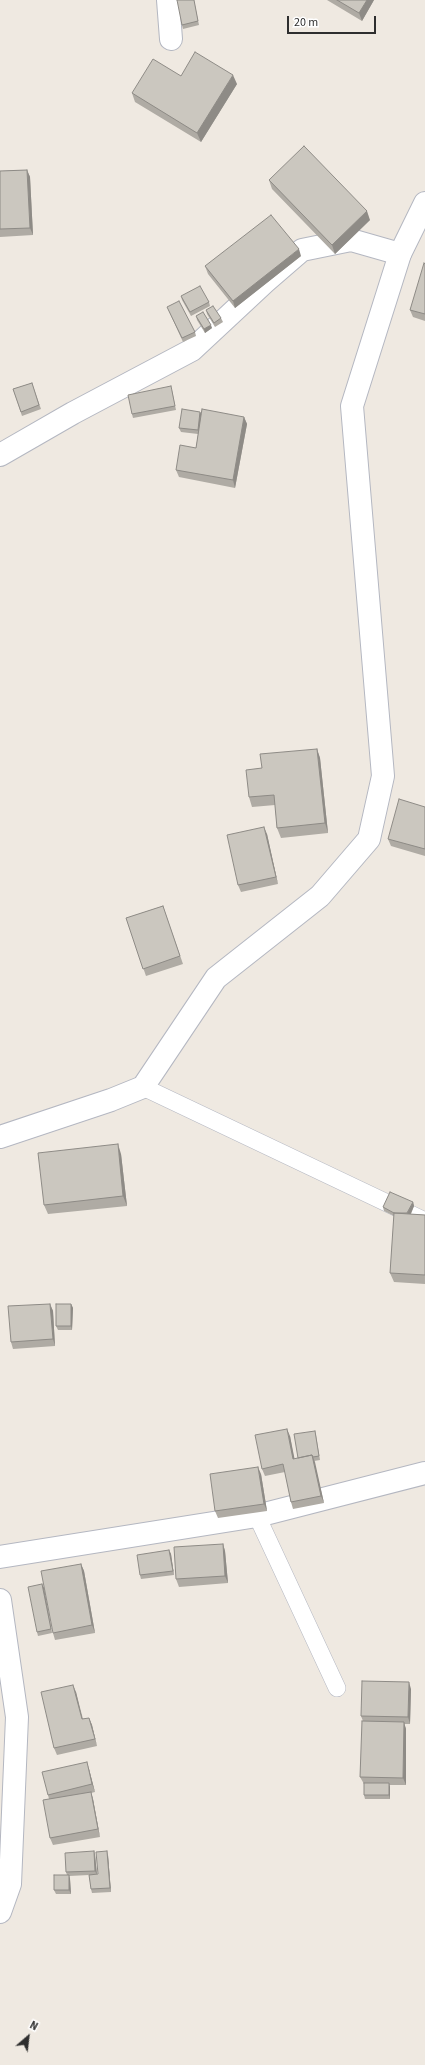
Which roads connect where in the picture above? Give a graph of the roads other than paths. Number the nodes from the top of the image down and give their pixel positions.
1 (168, 0) edge
2 (171, 39) dead end
3 (425, 203) edge
4 (400, 254) junction
5 (0, 455) edge
6 (143, 1087) junction
7 (0, 1137) edge
8 (425, 1221) edge
9 (425, 1473) edge
10 (258, 1516) junction
11 (0, 1557) edge
12 (0, 1600) edge
13 (337, 1688) dead end
14 (0, 1912) edge

1 - 2 street
3 - 4 street
4 - 5 street
4 - 6 street
6 - 7 street
6 - 8 lane
9 - 10 street
10 - 11 street
10 - 13 lane
12 - 14 street

